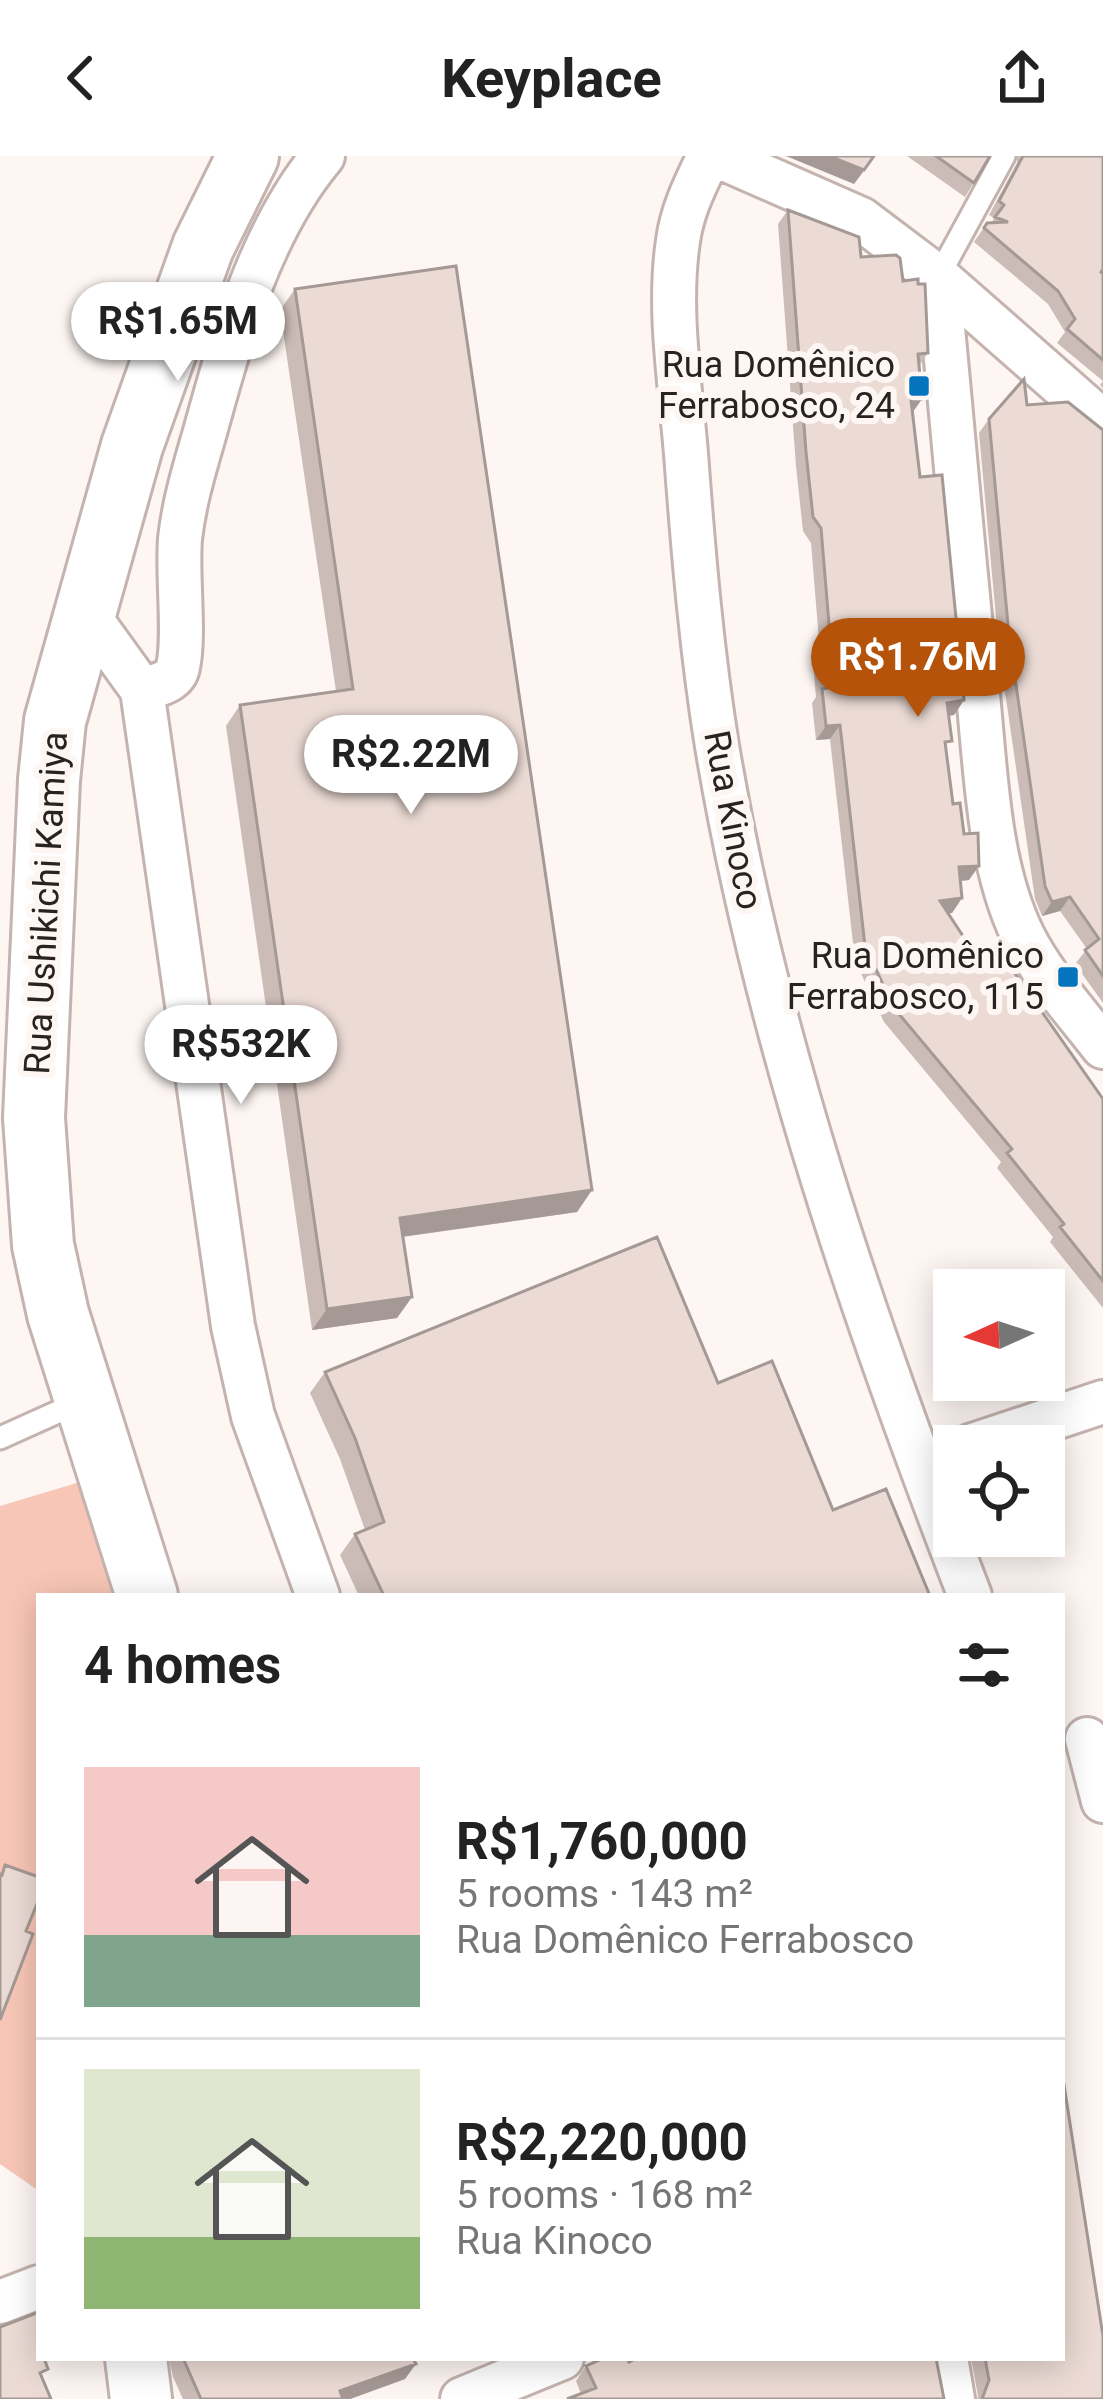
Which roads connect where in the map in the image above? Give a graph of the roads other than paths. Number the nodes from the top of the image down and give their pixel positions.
1 (248, 156) edge
2 (323, 156) edge
3 (713, 156) edge
4 (1004, 156) edge
5 (938, 277) junction
6 (1103, 422) edge
7 (85, 611) junction
8 (142, 690) junction
9 (1103, 1047) edge
10 (86, 1400) junction
11 (1103, 1402) edge
12 (1033, 1425) edge
13 (0, 1438) edge
14 (933, 1450) edge
15 (961, 1557) edge
16 (146, 1593) edge
17 (316, 1593) edge
18 (969, 1593) edge
19 (1084, 1740) edge
20 (1103, 1802) edge
21 (36, 2288) edge
22 (0, 2302) edge
23 (136, 2361) edge
24 (555, 2361) edge
25 (946, 2361) edge
26 (141, 2399) edge
27 (462, 2399) edge
28 (952, 2399) edge

1 - 7 main road, Rua Ushikichi Kamiya
2 - 8 street
3 - 5 street, Rua Kinoco
3 - 14 street, Rua Kinoco
4 - 5 lane
5 - 6 street, Rua Kinoco
5 - 9 street
7 - 8 street
7 - 10 main road, Rua Ushikichi Kamiya
8 - 17 street
10 - 13 lane
10 - 16 main road, Rua Ushikichi Kamiya
11 - 12 street
15 - 18 street, Rua Kinoco
19 - 20 street
21 - 22 street
23 - 26 main road
24 - 27 street
25 - 28 street

